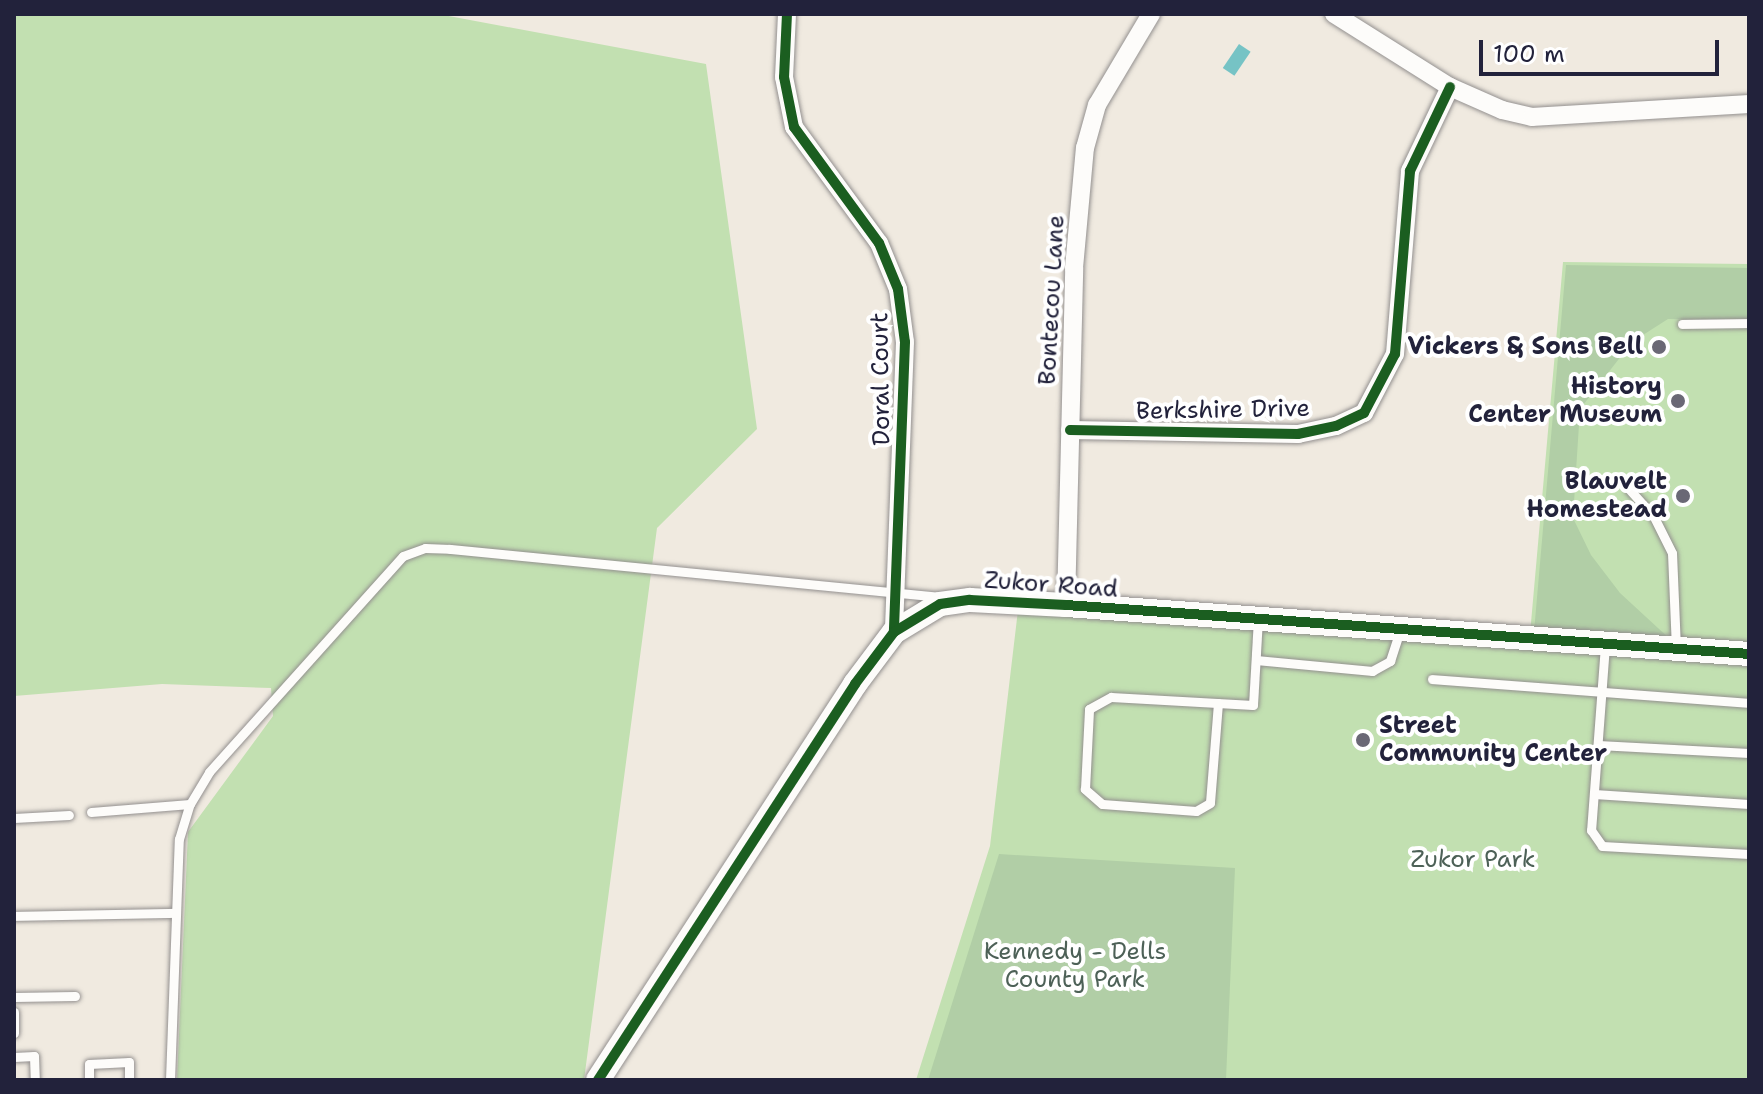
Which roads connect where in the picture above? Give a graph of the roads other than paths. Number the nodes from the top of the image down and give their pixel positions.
1 (787, 14) edge
2 (1151, 14) edge
3 (1334, 14) edge
4 (1450, 87) junction
5 (1749, 104) edge
6 (1749, 323) edge
7 (1682, 324) dead end
8 (1070, 430) junction
9 (1629, 489) dead end
10 (896, 594) junction
11 (970, 600) junction
12 (1066, 605) junction
13 (1258, 619) junction
14 (1400, 630) junction
15 (894, 632) junction
16 (1606, 642) junction
17 (1676, 647) junction
18 (1749, 654) edge
19 (1256, 660) junction
20 (1432, 679) dead end
21 (1602, 693) junction
22 (1218, 703) junction
23 (1749, 703) edge
24 (1598, 745) junction
25 (1749, 753) edge
26 (1594, 794) junction
27 (190, 804) junction
28 (1749, 804) edge
29 (91, 812) dead end
30 (69, 815) dead end
31 (14, 818) edge
32 (1749, 854) edge
33 (176, 913) junction
34 (14, 916) edge
35 (75, 996) dead end
36 (14, 997) edge
37 (14, 1012) edge
38 (14, 1033) edge
39 (14, 1057) edge
40 (35, 1080) edge
41 (89, 1080) edge
42 (129, 1080) edge
43 (170, 1080) edge
44 (598, 1080) edge

1 - 10 street, Doral Court
2 - 8 street, Bontecou Lane
3 - 4 street
4 - 5 street
4 - 8 street, Berkshire Drive
6 - 7 lane
8 - 12 street, Bontecou Lane
9 - 17 lane
10 - 11 lane
10 - 15 street, Doral Court
10 - 27 lane
11 - 12 street, Zukor Road
11 - 15 street, Zukor Road
12 - 13 street, Zukor Road
13 - 14 street, Zukor Road
13 - 19 lane
14 - 16 street, Zukor Road
14 - 19 lane
15 - 44 street, Zukor Road
16 - 17 street, Zukor Road
16 - 21 lane
17 - 18 street, Zukor Road
19 - 22 lane
20 - 21 lane
21 - 23 lane
21 - 24 lane
22 - 22 lane
24 - 25 lane
24 - 26 lane
26 - 28 lane
26 - 32 lane
27 - 29 lane
27 - 33 lane
30 - 31 lane
33 - 34 lane
33 - 43 lane
35 - 36 lane
37 - 38 lane
39 - 40 lane
41 - 42 lane

